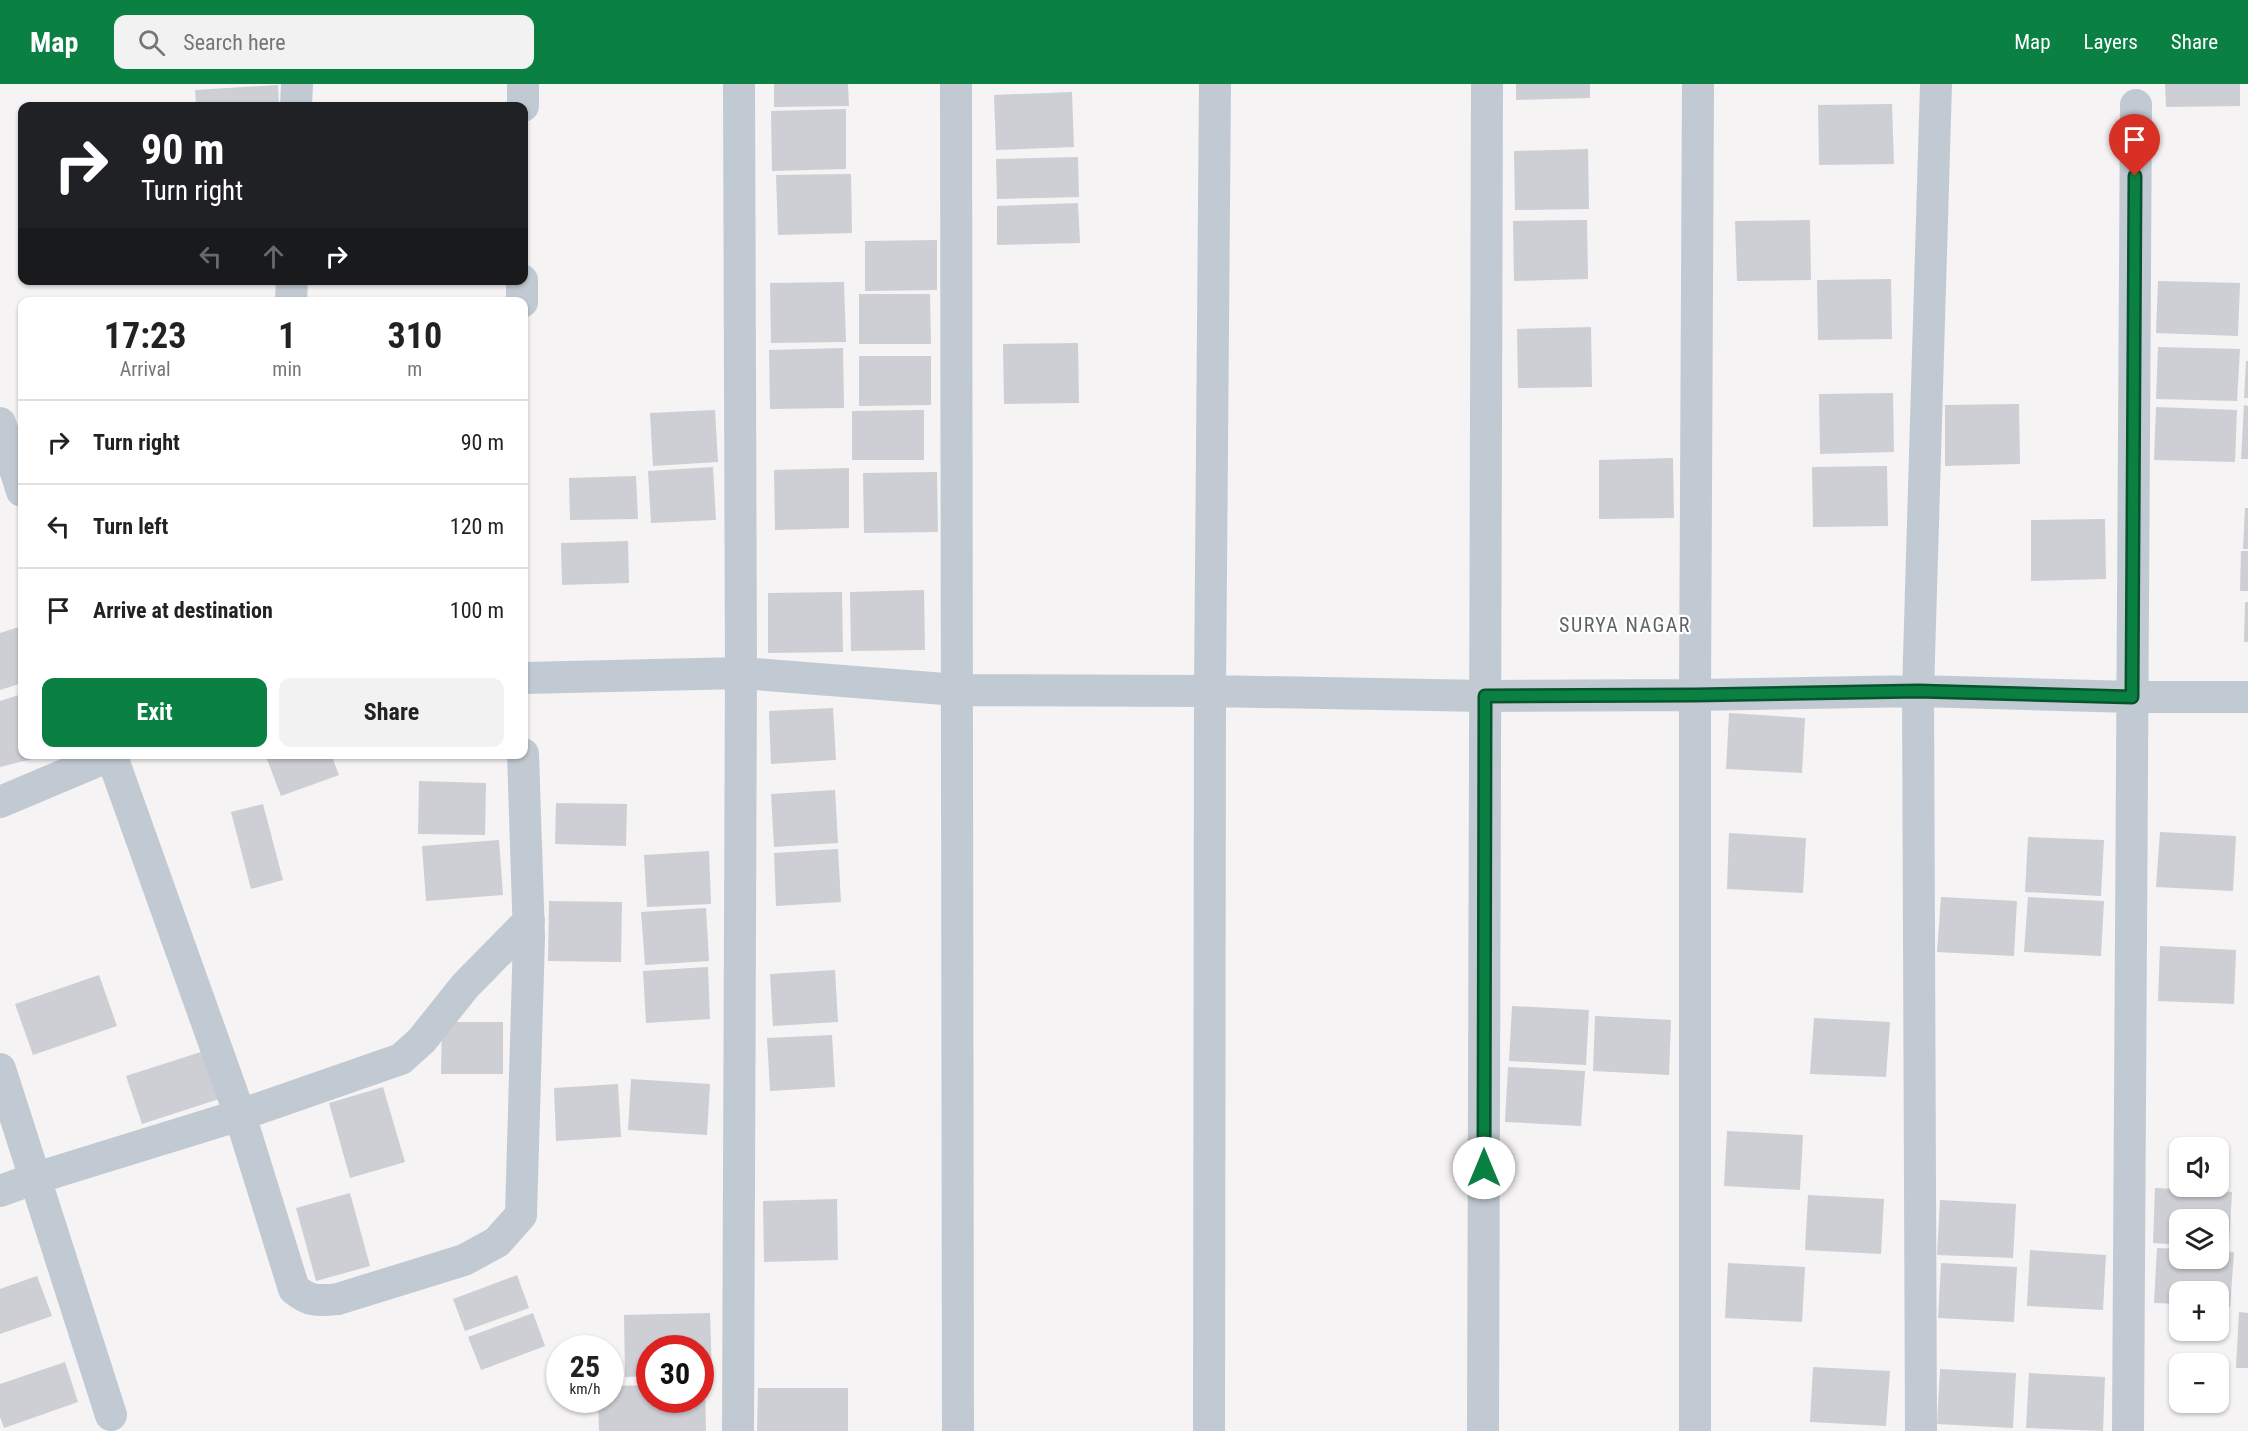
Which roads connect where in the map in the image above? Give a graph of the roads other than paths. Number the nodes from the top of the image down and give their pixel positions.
1 (297, 84) edge
2 (523, 84) edge
3 (739, 84) edge
4 (956, 84) edge
5 (1215, 84) edge
6 (1487, 84) edge
7 (1698, 84) edge
8 (1936, 84) edge
9 (296, 102) edge
10 (523, 102) edge
11 (2136, 105) dead end
12 (0, 423) edge
13 (18, 478) edge
14 (741, 673) junction
15 (528, 678) edge
16 (957, 690) junction
17 (1210, 691) junction
18 (1918, 691) junction
19 (1695, 695) junction
20 (1485, 696) junction
21 (2132, 697) junction
22 (2248, 697) edge
23 (102, 759) edge
24 (113, 759) edge
25 (523, 759) edge
26 (0, 802) edge
27 (529, 921) junction
28 (0, 1069) edge
29 (240, 1115) junction
30 (36, 1178) junction
31 (0, 1191) edge
32 (111, 1415) dead end
33 (738, 1431) edge
34 (958, 1431) edge
35 (1209, 1431) edge
36 (1483, 1431) edge
37 (1695, 1431) edge
38 (1921, 1431) edge
39 (2128, 1431) edge

1 - 9 street
2 - 10 street
3 - 14 street
4 - 16 street
5 - 17 street
6 - 20 street
7 - 19 street
8 - 18 street
11 - 21 street
12 - 13 street
14 - 15 street
14 - 16 street
14 - 33 street
16 - 17 street
16 - 34 street
17 - 20 street
17 - 35 street
18 - 19 street
18 - 21 street
18 - 38 street
19 - 20 street
19 - 37 street
20 - 36 street
21 - 22 street
21 - 39 street
23 - 26 street
24 - 29 street
25 - 27 street
27 - 29 street
27 - 29 street
28 - 30 street
29 - 30 street
30 - 31 street
30 - 32 street

